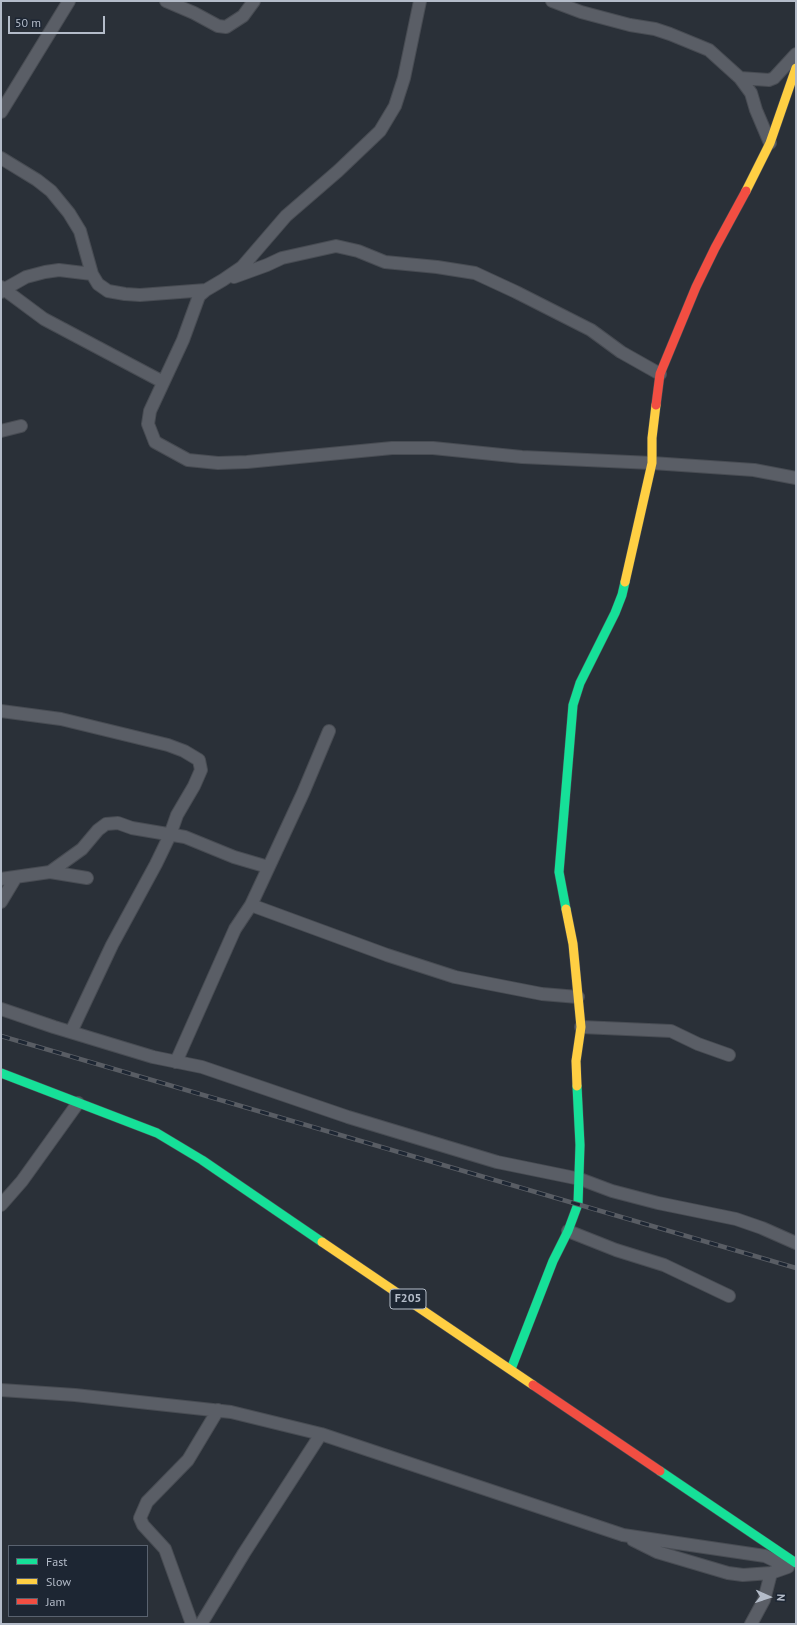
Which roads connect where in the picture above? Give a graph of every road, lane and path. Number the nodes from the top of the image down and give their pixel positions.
1 (69, 1) edge
2 (166, 1) edge
3 (254, 1) edge
4 (420, 1) edge
5 (552, 1) edge
6 (796, 54) edge
7 (796, 68) edge
8 (740, 78) junction
9 (1, 112) edge
10 (770, 143) junction
11 (1, 158) edge
12 (92, 274) junction
13 (223, 280) junction
14 (2, 290) edge
15 (206, 290) junction
16 (660, 374) junction
17 (163, 382) junction
18 (21, 426) dead end
19 (1, 431) edge
20 (652, 463) junction
21 (796, 478) edge
22 (1, 711) edge
23 (329, 731) dead end
24 (170, 835) junction
25 (268, 868) junction
26 (50, 872) junction
27 (16, 877) junction
28 (87, 878) dead end
29 (1, 880) edge
30 (1, 902) edge
31 (251, 905) junction
32 (578, 997) junction
33 (1, 1009) edge
34 (581, 1027) junction
35 (71, 1032) junction
36 (729, 1055) dead end
37 (176, 1062) junction
38 (1, 1073) edge
39 (78, 1103) junction
40 (580, 1179) junction
41 (1, 1205) edge
42 (568, 1231) junction
43 (796, 1243) edge
44 (729, 1296) dead end
45 (510, 1368) junction
46 (1, 1390) edge
47 (218, 1410) junction
48 (321, 1434) junction
49 (623, 1535) junction
50 (793, 1566) edge
51 (770, 1573) junction
52 (192, 1624) edge
53 (201, 1624) edge
54 (751, 1624) edge

1 - 9 street
2 - 3 street
4 - 13 street
5 - 8 street
6 - 8 street
7 - 10 street
8 - 10 street
10 - 16 street
11 - 12 street
12 - 14 street
12 - 15 street
13 - 15 street
13 - 16 street
14 - 17 street
15 - 17 street
16 - 20 street
17 - 20 street
18 - 19 street
20 - 21 street
20 - 32 street
22 - 24 street
23 - 25 street
24 - 25 street
24 - 26 street
24 - 35 street
25 - 31 street
26 - 27 street
26 - 28 street
27 - 29 street
27 - 30 street
31 - 32 street
31 - 37 street
32 - 34 street
33 - 35 street
34 - 36 street
34 - 40 street
35 - 37 street
37 - 40 street
38 - 39 street, F205
39 - 41 street
39 - 45 street, F205
40 - 42 street
40 - 43 street
42 - 44 street
42 - 45 street
45 - 50 street, F205
46 - 47 street
47 - 48 street
47 - 52 street
48 - 49 street
48 - 53 street
49 - 50 street
49 - 51 street
50 - 51 street
51 - 54 street

